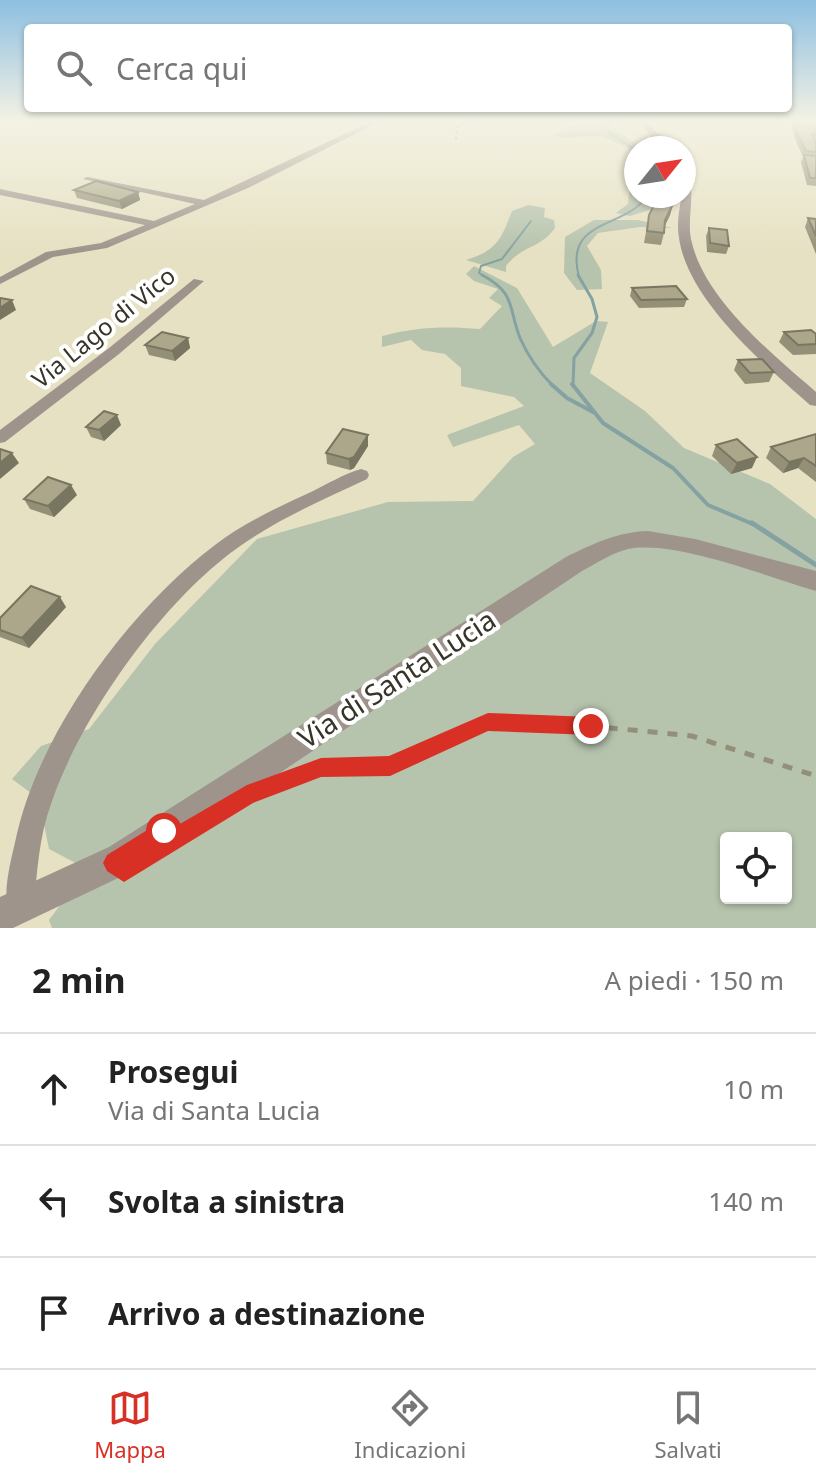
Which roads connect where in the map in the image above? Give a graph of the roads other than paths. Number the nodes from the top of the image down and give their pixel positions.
1 (284, 165) edge
2 (87, 179) dead end
3 (0, 192) edge
4 (204, 203) junction
5 (686, 208) edge
6 (154, 224) junction
7 (0, 281) edge
8 (198, 281) dead end
9 (816, 401) edge
10 (0, 438) edge
11 (361, 475) dead end
12 (816, 581) edge
13 (10, 911) edge

1 - 4 street
2 - 4 street
3 - 6 street
4 - 6 street
5 - 9 street
6 - 7 street
8 - 10 street, Via Lago di Vico
11 - 13 street
12 - 13 street, Via di Santa Lucia

